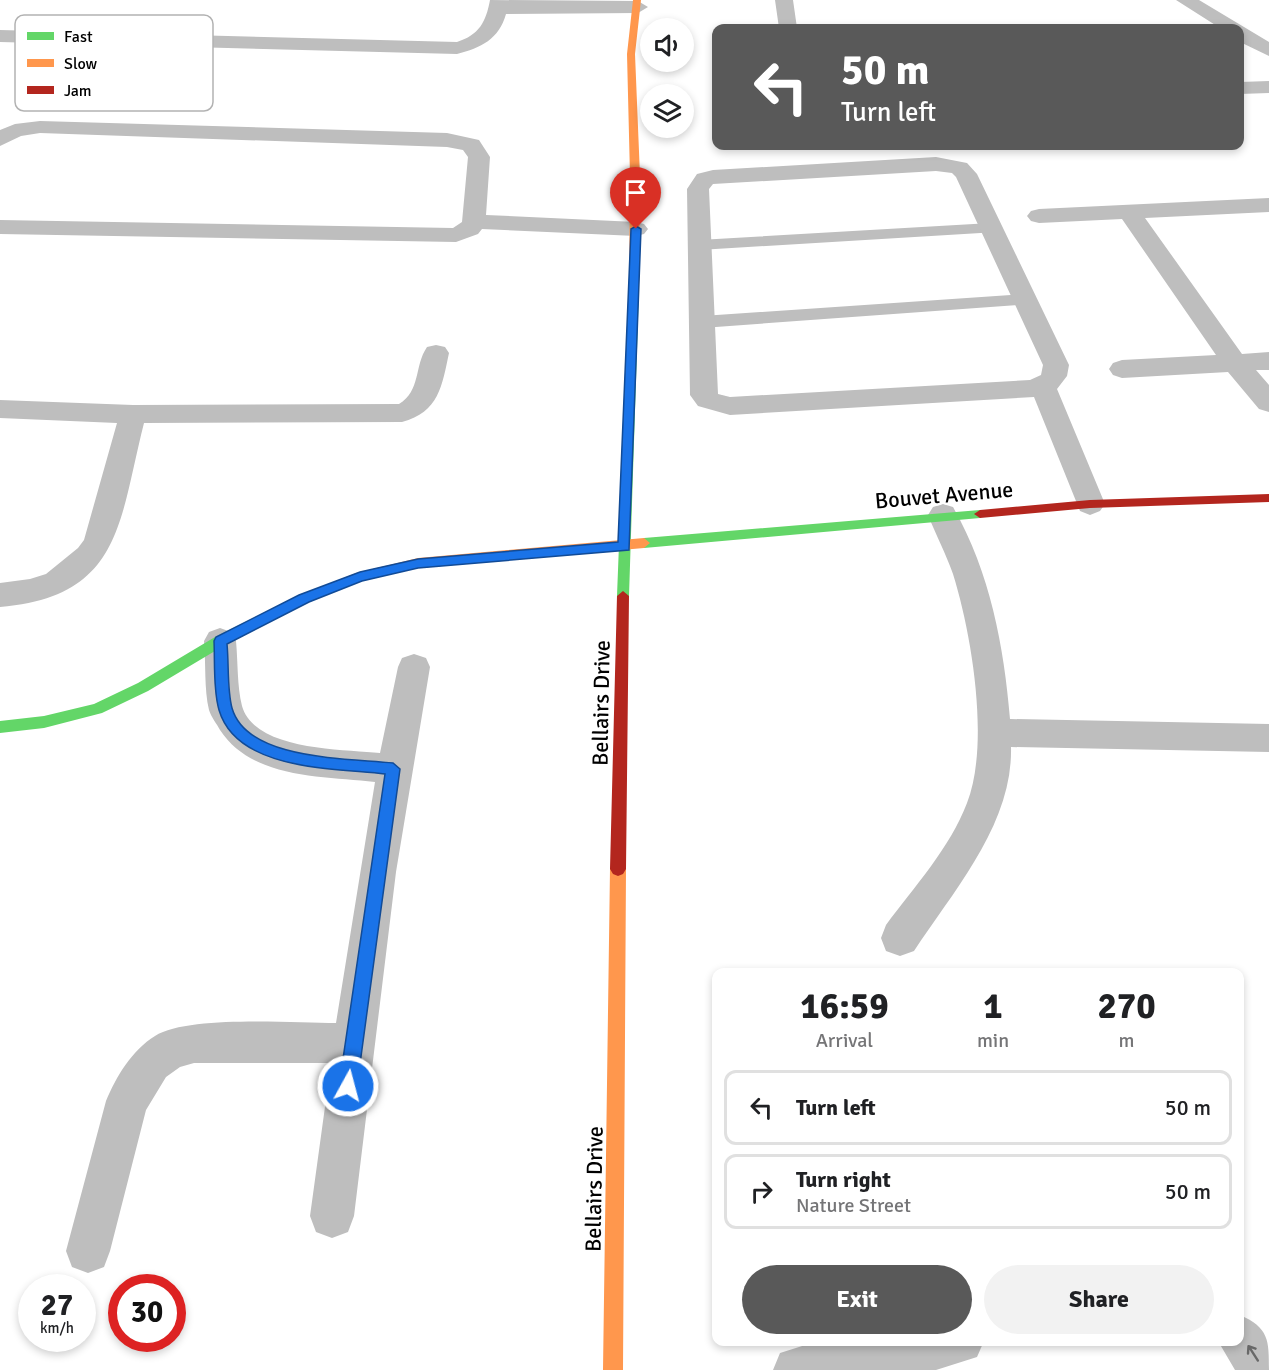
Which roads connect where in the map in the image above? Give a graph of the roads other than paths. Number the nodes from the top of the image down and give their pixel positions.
1 (784, 0) edge
2 (1185, 0) edge
3 (499, 4) edge
4 (615, 4) edge
5 (638, 4) edge
6 (787, 24) edge
7 (1226, 24) edge
8 (1244, 35) edge
9 (0, 36) edge
10 (15, 36) edge
11 (630, 37) junction
12 (213, 42) edge
13 (1269, 50) edge
14 (1269, 87) edge
15 (1244, 88) edge
16 (0, 139) edge
17 (1269, 205) edge
18 (1129, 212) junction
19 (1039, 216) dead end
20 (474, 222) junction
21 (0, 227) edge
22 (991, 228) junction
23 (636, 229) junction
24 (699, 245) junction
25 (1025, 300) junction
26 (702, 322) junction
27 (436, 353) dead end
28 (1269, 361) edge
29 (1236, 364) junction
30 (1122, 369) dead end
31 (1043, 387) junction
32 (1269, 403) edge
33 (0, 410) edge
34 (133, 414) junction
35 (1269, 498) edge
36 (1090, 504) junction
37 (943, 515) junction
38 (624, 546) junction
39 (0, 595) edge
40 (220, 641) junction
41 (414, 667) dead end
42 (0, 727) edge
43 (993, 733) junction
44 (1269, 738) edge
45 (393, 769) junction
46 (900, 938) dead end
47 (353, 1043) junction
48 (332, 1216) dead end
49 (88, 1251) dead end
50 (1244, 1344) edge
51 (947, 1346) edge
52 (900, 1363) edge
53 (613, 1370) edge
54 (797, 1370) edge
55 (1263, 1370) edge

1 - 6 street
2 - 7 street
3 - 4 street
3 - 12 street
4 - 5 street
4 - 11 street, Bellairs Drive
5 - 11 street, Bellairs Drive
8 - 13 street
9 - 10 street
11 - 23 street, Bellairs Drive
14 - 15 street
16 - 20 street
17 - 18 street
18 - 19 street
18 - 29 street
20 - 21 street
20 - 23 street
22 - 24 lane
22 - 24 street
22 - 25 street
23 - 38 street, Bellairs Drive
24 - 26 street
25 - 26 lane
25 - 31 street
26 - 31 street
27 - 34 street
28 - 29 street
29 - 30 street
29 - 32 street
31 - 36 street
33 - 34 street
34 - 39 street
35 - 36 street, Bouvet Avenue
36 - 37 street, Bouvet Avenue
37 - 38 street, Bouvet Avenue
37 - 43 street
38 - 40 street, Bouvet Avenue
38 - 53 street, Bellairs Drive
40 - 42 street, Bouvet Avenue
40 - 45 street
41 - 45 street
43 - 44 street
43 - 46 street
45 - 47 street
47 - 48 street
47 - 49 street
55 -> 50 street
51 - 52 street
52 - 54 street

